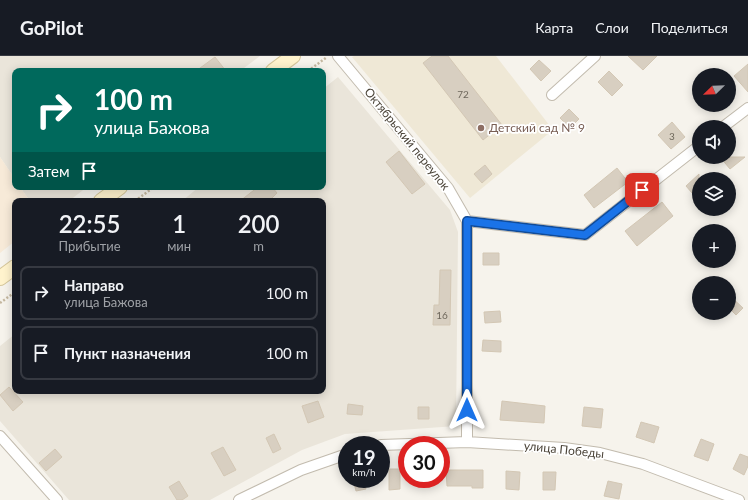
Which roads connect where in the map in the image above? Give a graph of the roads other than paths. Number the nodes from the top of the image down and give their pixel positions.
1 (293, 56) edge
2 (338, 56) edge
3 (595, 56) edge
4 (277, 68) edge
5 (552, 95) dead end
6 (748, 108) edge
7 (732, 120) edge
8 (692, 151) edge
9 (116, 190) edge
10 (106, 198) edge
11 (467, 221) junction
12 (12, 268) edge
13 (0, 278) edge
14 (0, 436) edge
15 (466, 442) junction
16 (390, 445) edge
17 (338, 457) edge
18 (57, 500) edge
19 (239, 500) edge
20 (739, 500) edge

1 - 4 main road
2 - 11 street, Октябрьский переулок
3 - 5 street
6 - 7 street
8 - 11 street
9 - 10 main road
11 - 15 street
12 - 13 main road
14 - 18 street
15 - 16 street, улица Победы
15 - 20 street, улица Победы
17 - 19 street

